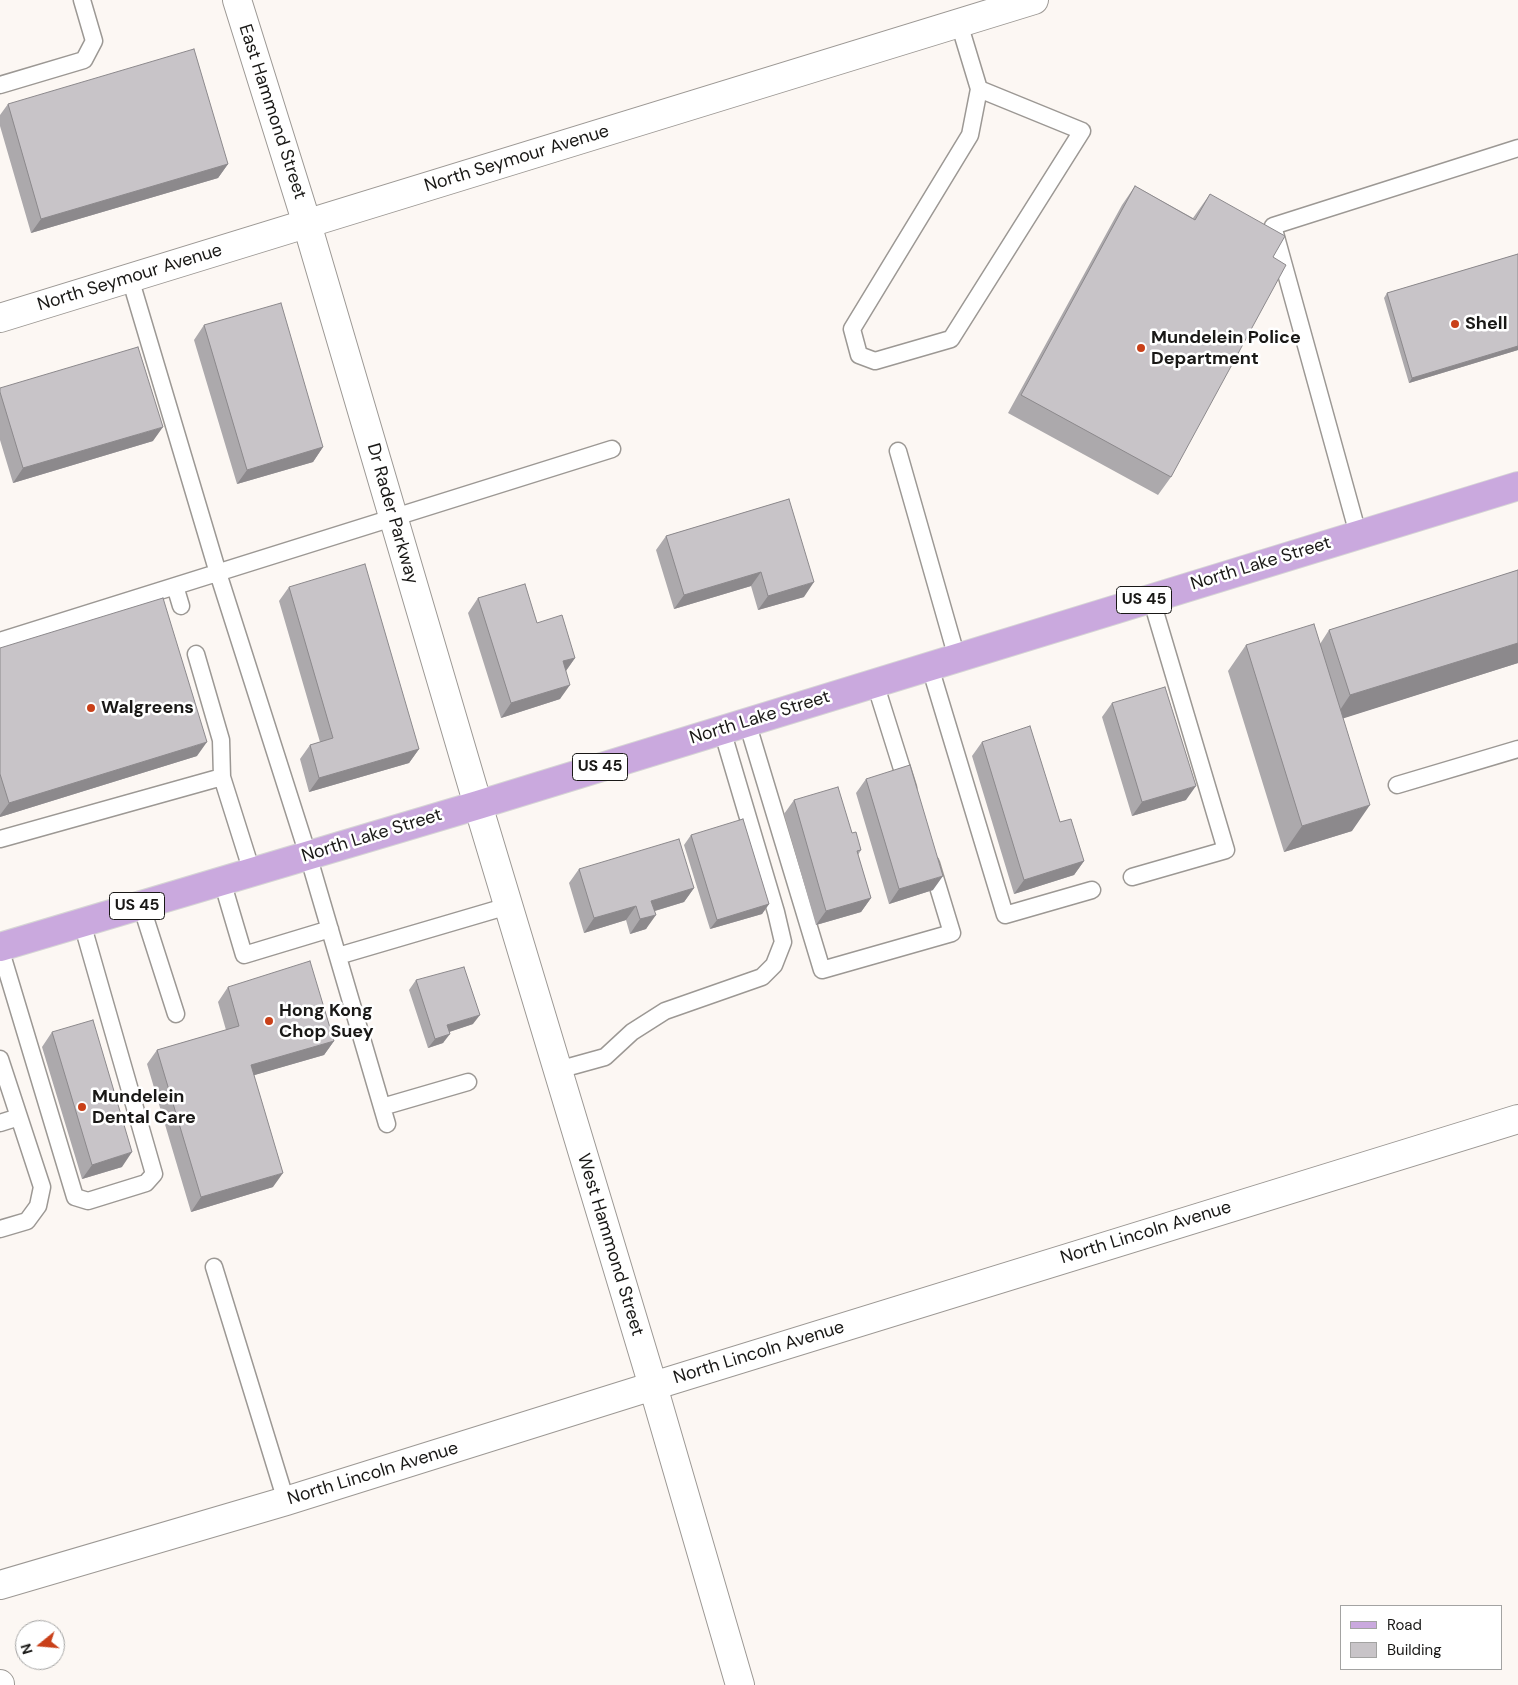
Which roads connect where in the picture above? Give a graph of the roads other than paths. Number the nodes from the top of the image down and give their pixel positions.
1 (82, 0) edge
2 (237, 0) edge
3 (1034, 0) edge
4 (959, 23) junction
5 (0, 85) edge
6 (980, 89) junction
7 (1518, 148) edge
8 (308, 224) junction
9 (130, 278) junction
10 (0, 318) edge
11 (612, 449) dead end
12 (898, 451) dead end
13 (1518, 486) edge
14 (393, 518) junction
15 (1358, 534) junction
16 (218, 573) junction
17 (175, 586) junction
18 (1151, 598) junction
19 (181, 606) dead end
20 (1, 639) edge
21 (196, 654) dead end
22 (957, 658) junction
23 (930, 667) junction
24 (875, 683) junction
25 (735, 726) junction
26 (1518, 749) edge
27 (222, 777) junction
28 (1397, 785) dead end
29 (478, 805) junction
30 (913, 805) edge
31 (0, 839) edge
32 (927, 850) edge
33 (308, 855) junction
34 (252, 872) junction
35 (1132, 877) dead end
36 (222, 881) junction
37 (1092, 890) dead end
38 (141, 905) junction
39 (508, 906) junction
40 (82, 923) junction
41 (330, 929) junction
42 (0, 947) edge
43 (338, 956) junction
44 (176, 1014) dead end
45 (0, 1059) edge
46 (558, 1070) junction
47 (468, 1082) dead end
48 (382, 1107) junction
49 (19, 1117) junction
50 (1518, 1119) edge
51 (0, 1123) edge
52 (387, 1124) dead end
53 (0, 1230) edge
54 (214, 1267) dead end
55 (653, 1386) junction
56 (286, 1501) junction
57 (0, 1585) edge
58 (740, 1685) edge

1 - 5 lane
2 - 8 street, East Hammond Street
3 - 4 street, North Seymour Avenue
4 - 6 lane
4 - 8 street, North Seymour Avenue
6 - 6 lane
7 - 15 lane
8 - 9 street, North Seymour Avenue
8 - 14 street, Dr Rader Parkway
9 - 10 street, North Seymour Avenue
9 - 16 lane
11 - 14 lane
12 - 22 lane
13 - 15 main road, North Lake Street / US 45
14 - 16 lane
14 - 29 street, Dr Rader Parkway
15 - 18 main road, North Lake Street / US 45
16 - 17 lane
16 - 33 lane
17 - 19 lane
17 - 20 lane
18 - 22 main road, North Lake Street / US 45
18 - 35 lane
21 - 27 lane
22 - 23 main road, North Lake Street / US 45
23 - 24 main road, North Lake Street / US 45
23 - 37 lane
24 - 25 main road, North Lake Street / US 45
24 - 30 lane
25 - 29 main road, North Lake Street / US 45
25 - 32 lane
25 - 46 lane
26 - 28 lane
27 - 31 lane
27 - 34 lane
29 - 33 main road, North Lake Street / US 45
29 - 39 street, West Hammond Street
33 - 34 main road, North Lake Street / US 45
33 - 41 lane
34 - 36 main road, North Lake Street / US 45
36 - 38 main road, North Lake Street / US 45
36 - 41 lane
38 - 40 main road, North Lake Street / US 45
38 - 44 lane
39 - 43 lane
39 - 46 street, West Hammond Street
40 - 42 main road, North Lake Street / US 45
40 - 42 lane
41 - 43 lane
43 - 48 lane
45 - 49 lane
46 - 55 street, West Hammond Street
47 - 48 lane
48 - 52 lane
49 - 51 lane
49 - 53 lane
50 - 55 street, North Lincoln Avenue
54 - 56 lane
55 - 56 street, North Lincoln Avenue
55 - 58 street, West Hammond Street
56 - 57 street, North Lincoln Avenue

